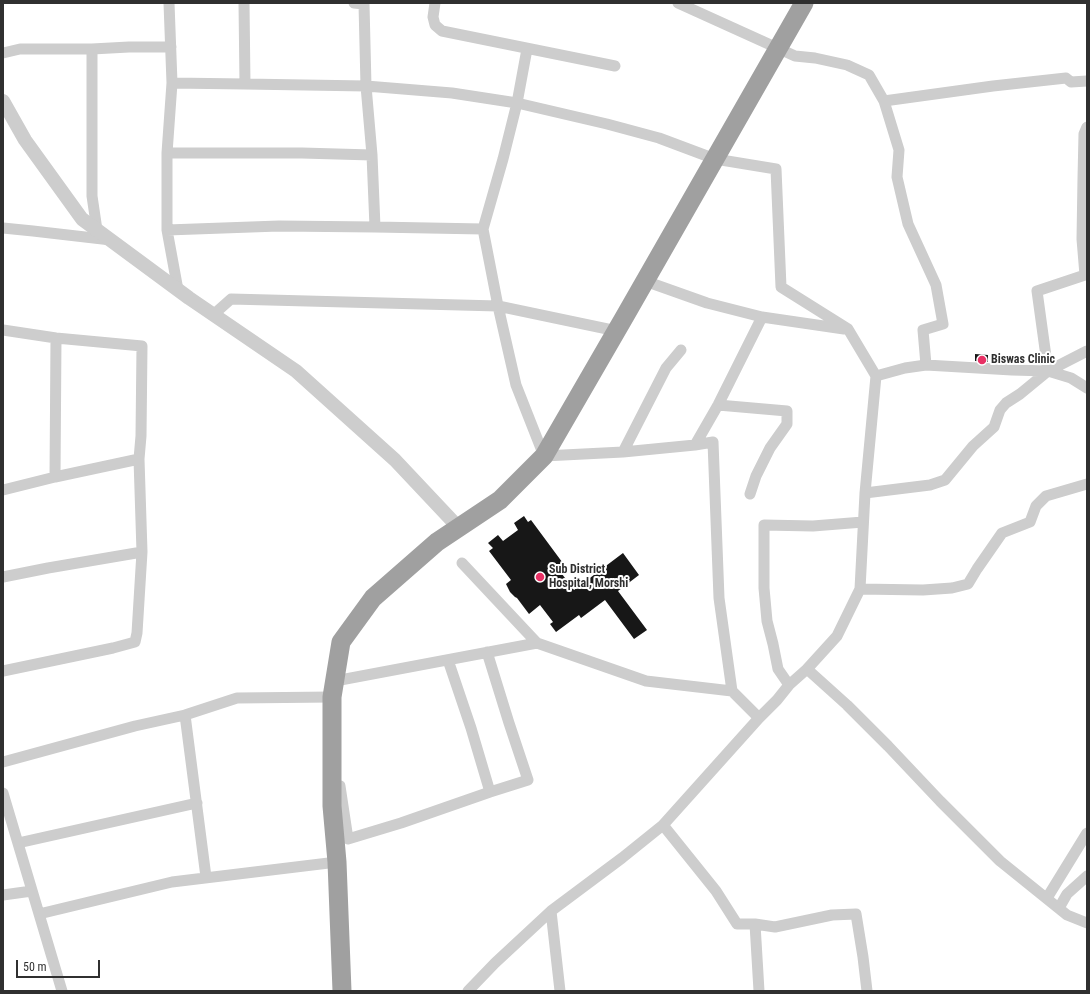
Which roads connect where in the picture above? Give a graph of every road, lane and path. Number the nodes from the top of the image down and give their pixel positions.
1 (169, 3) edge
2 (244, 3) edge
3 (354, 3) edge
4 (435, 3) edge
5 (677, 3) edge
6 (804, 3) edge
7 (171, 47) junction
8 (527, 48) junction
9 (778, 48) junction
10 (92, 49) junction
11 (3, 53) edge
12 (615, 66) dead end
13 (1087, 81) edge
14 (172, 83) junction
15 (245, 84) junction
16 (366, 86) junction
17 (3, 101) edge
18 (884, 101) junction
19 (517, 103) junction
20 (1087, 128) edge
21 (167, 154) junction
22 (372, 155) junction
23 (715, 159) junction
24 (376, 227) junction
25 (3, 228) edge
26 (483, 229) junction
27 (97, 230) junction
28 (167, 230) junction
29 (111, 240) junction
30 (645, 281) junction
31 (178, 290) junction
32 (498, 306) junction
33 (213, 314) junction
34 (762, 317) junction
35 (848, 329) junction
36 (3, 330) edge
37 (616, 331) junction
38 (56, 338) junction
39 (681, 350) dead end
40 (1087, 350) edge
41 (926, 365) junction
42 (1048, 371) junction
43 (876, 376) junction
44 (1087, 388) edge
45 (718, 405) junction
46 (695, 445) junction
47 (623, 452) junction
48 (544, 456) junction
49 (139, 460) junction
50 (55, 477) junction
51 (1087, 484) edge
52 (3, 490) edge
53 (865, 493) junction
54 (750, 494) dead end
55 (863, 522) junction
56 (459, 528) junction
57 (142, 552) junction
58 (462, 564) dead end
59 (3, 577) edge
60 (860, 590) junction
61 (537, 643) junction
62 (487, 652) junction
63 (448, 660) junction
64 (807, 669) junction
65 (3, 671) edge
66 (789, 684) junction
67 (333, 689) junction
68 (732, 691) junction
69 (185, 715) junction
70 (759, 718) junction
71 (3, 762) edge
72 (332, 785) junction
73 (490, 792) junction
74 (3, 793) edge
75 (197, 803) junction
76 (663, 825) junction
77 (1087, 833) edge
78 (18, 843) junction
79 (337, 862) junction
80 (1087, 876) edge
81 (206, 878) junction
82 (32, 891) junction
83 (3, 895) edge
84 (1047, 898) junction
85 (1059, 908) junction
86 (551, 911) junction
87 (39, 914) junction
88 (1087, 923) edge
89 (755, 924) junction
90 (62, 991) edge
91 (342, 991) edge
92 (468, 991) edge
93 (560, 991) edge
94 (759, 991) edge
95 (867, 991) edge

1 - 7 street
2 - 15 street
3 - 16 street
4 - 8 street
5 - 9 street
6 - 9 highway
7 - 10 street
7 - 14 street
8 - 12 street
8 - 19 street
9 - 18 street
9 - 23 highway
10 - 11 street
10 - 27 street
13 - 18 street
14 - 15 street
14 - 21 street
15 - 16 street
16 - 19 street
16 - 22 street
17 - 27 street
18 - 41 street
19 - 23 street
19 - 26 street
20 - 42 street
21 - 22 street
21 - 28 street
22 - 24 street
23 - 30 highway
23 - 35 street
24 - 26 street
24 - 28 street
25 - 29 street
26 - 32 street
27 - 29 street
28 - 31 street
29 - 31 street
30 - 34 street
30 - 37 highway
31 - 33 street
32 - 33 street
32 - 37 street
32 - 48 street
33 - 56 street
34 - 35 street
34 - 45 street
35 - 43 street
36 - 38 street
37 - 48 highway
38 - 49 street
38 - 50 street
39 - 47 street
40 - 42 street
41 - 42 street
41 - 43 street
42 - 44 street
42 - 53 street
43 - 53 street
45 - 46 street
45 - 54 street
46 - 47 street
46 - 68 street
47 - 48 street
48 - 56 highway
49 - 50 street
49 - 57 street
50 - 52 street
51 - 60 street
53 - 55 street
55 - 60 street
55 - 66 street
56 - 67 highway
57 - 59 street
57 - 65 street
58 - 61 street
60 - 64 street
61 - 62 street
61 - 68 street
62 - 63 street
62 - 73 street
63 - 67 street
63 - 73 street
64 - 66 street
64 - 84 street
66 - 70 street
67 - 69 street
67 - 72 highway
68 - 70 street
69 - 71 street
69 - 75 street
70 - 76 street
72 - 73 street
72 - 79 highway
74 - 78 street
75 - 78 street
75 - 81 street
76 - 86 street
76 - 89 street
77 - 84 street
78 - 82 street
79 - 81 street
79 - 91 highway
80 - 85 street
81 - 87 street
82 - 83 street
82 - 87 street
84 - 85 street
85 - 88 street
86 - 92 street
86 - 93 street
87 - 90 street
89 - 94 street
89 - 95 street

